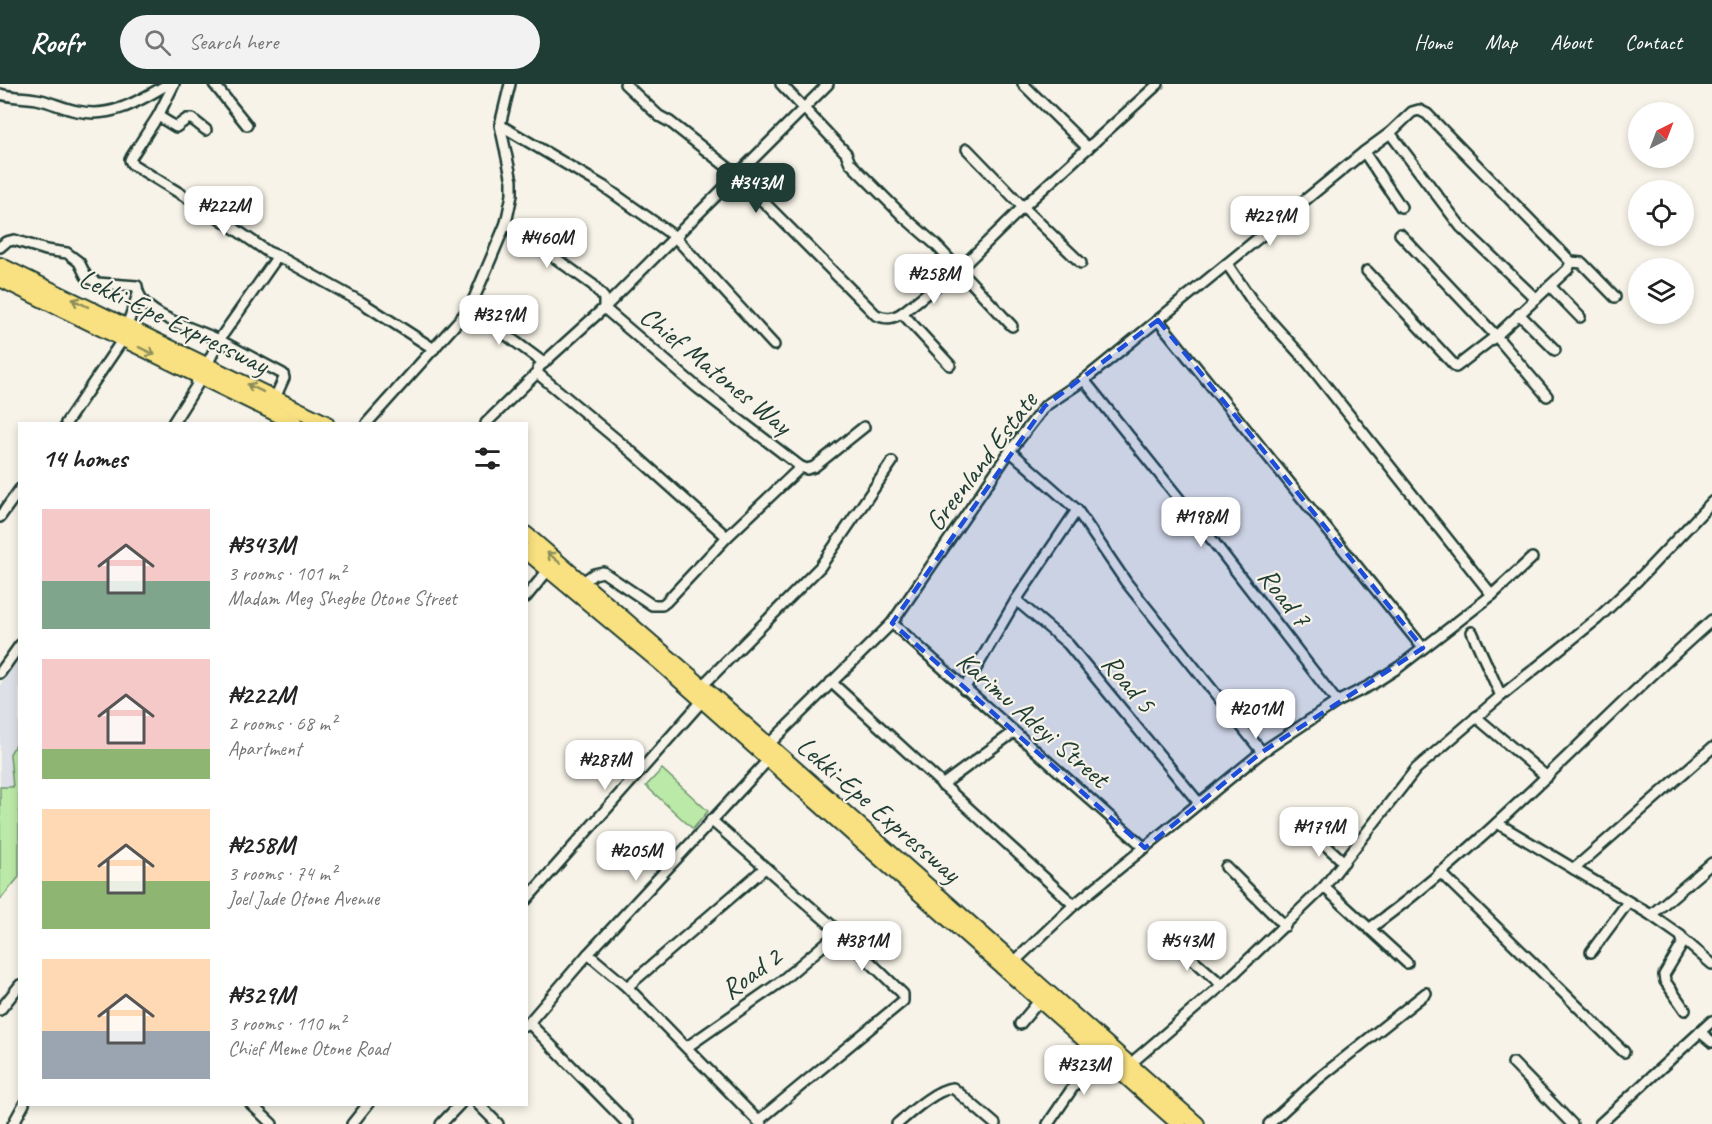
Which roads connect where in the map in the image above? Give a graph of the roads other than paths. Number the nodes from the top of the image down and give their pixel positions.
1 (168, 84) edge
2 (174, 84) edge
3 (214, 84) edge
4 (510, 84) edge
5 (625, 84) edge
6 (781, 84) edge
7 (828, 84) edge
8 (1023, 84) edge
9 (1158, 84) edge
10 (0, 94) edge
11 (805, 107) junction
12 (158, 116) junction
13 (247, 125) dead end
14 (500, 125) junction
15 (206, 130) dead end
16 (1390, 134) junction
17 (1088, 148) junction
18 (966, 149) dead end
19 (1364, 152) junction
20 (736, 174) junction
21 (1023, 207) junction
22 (1401, 207) dead end
23 (506, 223) junction
24 (1400, 234) dead end
25 (674, 236) junction
26 (0, 247) edge
27 (278, 256) junction
28 (1571, 262) junction
29 (1081, 263) dead end
30 (1227, 264) junction
31 (0, 265) edge
32 (958, 268) junction
33 (1367, 271) dead end
34 (0, 279) edge
35 (1550, 286) junction
36 (138, 294) junction
37 (1615, 297) dead end
38 (1536, 299) junction
39 (470, 308) junction
40 (604, 308) junction
41 (1520, 314) junction
42 (898, 316) junction
43 (1580, 317) dead end
44 (1158, 320) junction
45 (1012, 326) dead end
46 (125, 333) junction
47 (1496, 336) junction
48 (219, 340) junction
49 (774, 345) dead end
50 (434, 349) junction
51 (1555, 350) dead end
52 (544, 363) junction
53 (207, 365) junction
54 (950, 365) dead end
55 (537, 373) junction
56 (196, 375) junction
57 (1084, 380) junction
58 (1547, 396) dead end
59 (275, 398) junction
60 (67, 422) edge
61 (174, 422) edge
62 (293, 422) edge
63 (325, 422) edge
64 (368, 422) edge
65 (487, 422) edge
66 (864, 427) dead end
67 (1010, 451) junction
68 (892, 462) dead end
69 (801, 467) junction
70 (18, 492) edge
71 (1712, 502) edge
72 (1077, 510) junction
73 (0, 518) edge
74 (528, 536) edge
75 (727, 537) junction
76 (528, 553) edge
77 (1532, 558) dead end
78 (549, 569) junction
79 (583, 582) junction
80 (528, 595) edge
81 (1492, 595) junction
82 (1016, 600) junction
83 (1712, 620) edge
84 (892, 623) junction
85 (1472, 632) dead end
86 (18, 648) edge
87 (1423, 648) junction
88 (0, 673) edge
89 (831, 682) junction
90 (964, 689) junction
91 (703, 693) junction
92 (1501, 696) junction
93 (1336, 702) junction
94 (1476, 717) junction
95 (1014, 732) junction
96 (1712, 748) edge
97 (768, 752) junction
98 (1262, 752) junction
99 (1547, 777) junction
100 (942, 785) junction
101 (1199, 803) junction
102 (711, 820) junction
103 (846, 821) junction
104 (1497, 823) junction
105 (1312, 833) dead end
106 (1145, 848) junction
107 (1344, 862) junction
108 (1712, 862) edge
109 (1226, 867) dead end
110 (765, 868) junction
111 (1574, 869) junction
112 (1440, 872) junction
113 (1324, 887) junction
114 (528, 898) edge
115 (1628, 902) junction
116 (1074, 905) junction
117 (1651, 915) junction
118 (1285, 926) junction
119 (1369, 929) junction
120 (839, 932) junction
121 (1170, 939) dead end
122 (1684, 940) junction
123 (1591, 952) dead end
124 (588, 954) junction
125 (1014, 962) junction
126 (1407, 963) dead end
127 (1712, 964) edge
128 (1222, 985) junction
129 (627, 987) junction
130 (18, 988) edge
131 (1426, 993) dead end
132 (1040, 1000) junction
133 (0, 1010) edge
134 (1685, 1010) dead end
135 (1712, 1021) edge
136 (528, 1024) edge
137 (1020, 1024) dead end
138 (1700, 1032) junction
139 (1712, 1042) edge
140 (687, 1047) junction
141 (1097, 1052) junction
142 (1624, 1052) dead end
143 (1513, 1063) dead end
144 (1129, 1065) junction
145 (23, 1106) edge
146 (253, 1106) edge
147 (366, 1106) edge
148 (458, 1106) edge
149 (480, 1106) edge
150 (759, 1123) edge
151 (13, 1124) edge
152 (272, 1124) edge
153 (352, 1124) edge
154 (441, 1124) edge
155 (498, 1124) edge
156 (628, 1124) edge
157 (897, 1124) edge
158 (995, 1124) edge
159 (1048, 1124) edge
160 (1179, 1124) edge
161 (1197, 1124) edge
162 (1269, 1124) edge
163 (1572, 1124) edge
164 (1600, 1124) edge

1 - 10 street
2 - 12 street
3 - 13 street
4 - 14 street
5 - 20 street
6 - 11 street
7 - 11 street
8 - 17 street
9 - 17 street
11 - 20 street
11 - 32 street
12 - 15 street
12 - 27 street
14 - 23 street
14 - 25 street
16 - 19 street, Greenland Estate
16 - 28 street, Greenland Estate
16 - 38 street
17 - 21 street
18 - 21 street
19 - 22 street
19 - 30 street, Greenland Estate
20 - 25 street
20 - 42 street
21 - 29 street
21 - 32 street
23 - 39 street
23 - 40 street, Chief Matones Way
24 - 47 street
25 - 40 street
25 - 49 street
26 - 36 street
27 - 48 street
27 - 50 street
28 - 35 street
28 - 37 street
30 - 44 street, Greenland Estate
30 - 81 street
46 -> 31 highway, Lekki-Epe Expressway
32 - 42 street
32 - 45 street
33 - 47 street
34 - 46 highway, Lekki-Epe Expressway
35 - 38 street
35 - 43 street
36 - 46 street
36 - 48 street
38 - 41 street
39 - 50 street
39 - 52 street
40 - 52 street
40 - 69 street, Chief Matones Way
41 - 47 street
41 - 51 street
42 - 54 street
44 - 57 street, Greenland Estate
44 - 87 street
46 - 53 highway, Lekki-Epe Expressway
46 -> 56 highway, Lekki-Epe Expressway
46 - 60 street
47 - 58 street
48 - 53 street
48 - 59 street
50 - 64 street
52 - 55 street
59 -> 53 highway, Lekki-Epe Expressway
55 - 65 street
55 - 75 street
56 - 61 street
56 - 62 highway, Lekki-Epe Expressway
57 - 67 street, Greenland Estate
57 - 93 street, Road 7
59 - 63 highway, Lekki-Epe Expressway
66 - 69 street
67 - 72 street
67 - 84 street, Greenland Estate
68 - 91 street
69 - 75 street
70 - 73 street
71 - 92 street
72 - 82 street
72 - 98 street
79 -> 74 highway, Lekki-Epe Expressway
75 - 79 street
76 - 78 highway, Lekki-Epe Expressway
77 - 81 street
78 - 80 street
78 - 91 highway, Lekki-Epe Expressway
79 - 91 highway, Lekki-Epe Expressway
81 - 87 street
82 - 90 street
82 - 101 street, Road 5
83 - 99 street
84 - 89 street, Greenland Estate
84 - 90 street, Karimu Adeyi Street
85 - 92 street
86 - 88 street
87 - 93 street
89 - 97 street, Greenland Estate
89 - 100 street
90 - 95 street, Karimu Adeyi Street
91 - 97 highway, Lekki-Epe Expressway
91 - 114 street
92 - 94 street
93 - 98 street
94 - 99 street
94 - 107 street
95 - 100 street
95 - 106 street, Karimu Adeyi Street
96 - 111 street
97 - 102 street, Greenland Estate
97 - 103 highway, Lekki-Epe Expressway
98 - 101 street
99 - 104 street
100 - 116 street
101 - 106 street
102 - 110 street
102 - 124 street, Greenland Estate
103 - 125 highway, Lekki-Epe Expressway
103 - 132 highway, Lekki-Epe Expressway
104 - 111 street
104 - 112 street
105 - 107 street
106 - 116 street
107 - 113 street
108 - 117 street
109 - 118 street
110 - 120 street
110 - 129 street
111 - 115 street
112 - 119 street
112 - 142 street
113 - 118 street
113 - 119 street
115 - 117 street
115 - 123 street
116 - 125 street
117 - 122 street
118 - 128 street
119 - 126 street
120 - 140 street, Road 2
120 - 150 street
121 - 128 street
122 - 127 street
122 - 134 street
124 - 129 street
124 - 136 street, Greenland Estate
125 - 144 highway, Lekki-Epe Expressway
128 - 144 street
129 - 140 street
130 - 133 street
131 - 162 street
132 - 137 street
132 - 141 highway, Lekki-Epe Expressway
135 - 138 street
136 - 156 street
138 - 139 street
138 - 164 street
140 - 150 street
141 - 159 street
141 - 160 highway, Lekki-Epe Expressway
143 - 163 street
144 - 161 highway, Lekki-Epe Expressway
145 - 151 street
146 - 152 street
147 - 153 street
148 - 154 street
149 - 155 street
157 - 158 street

